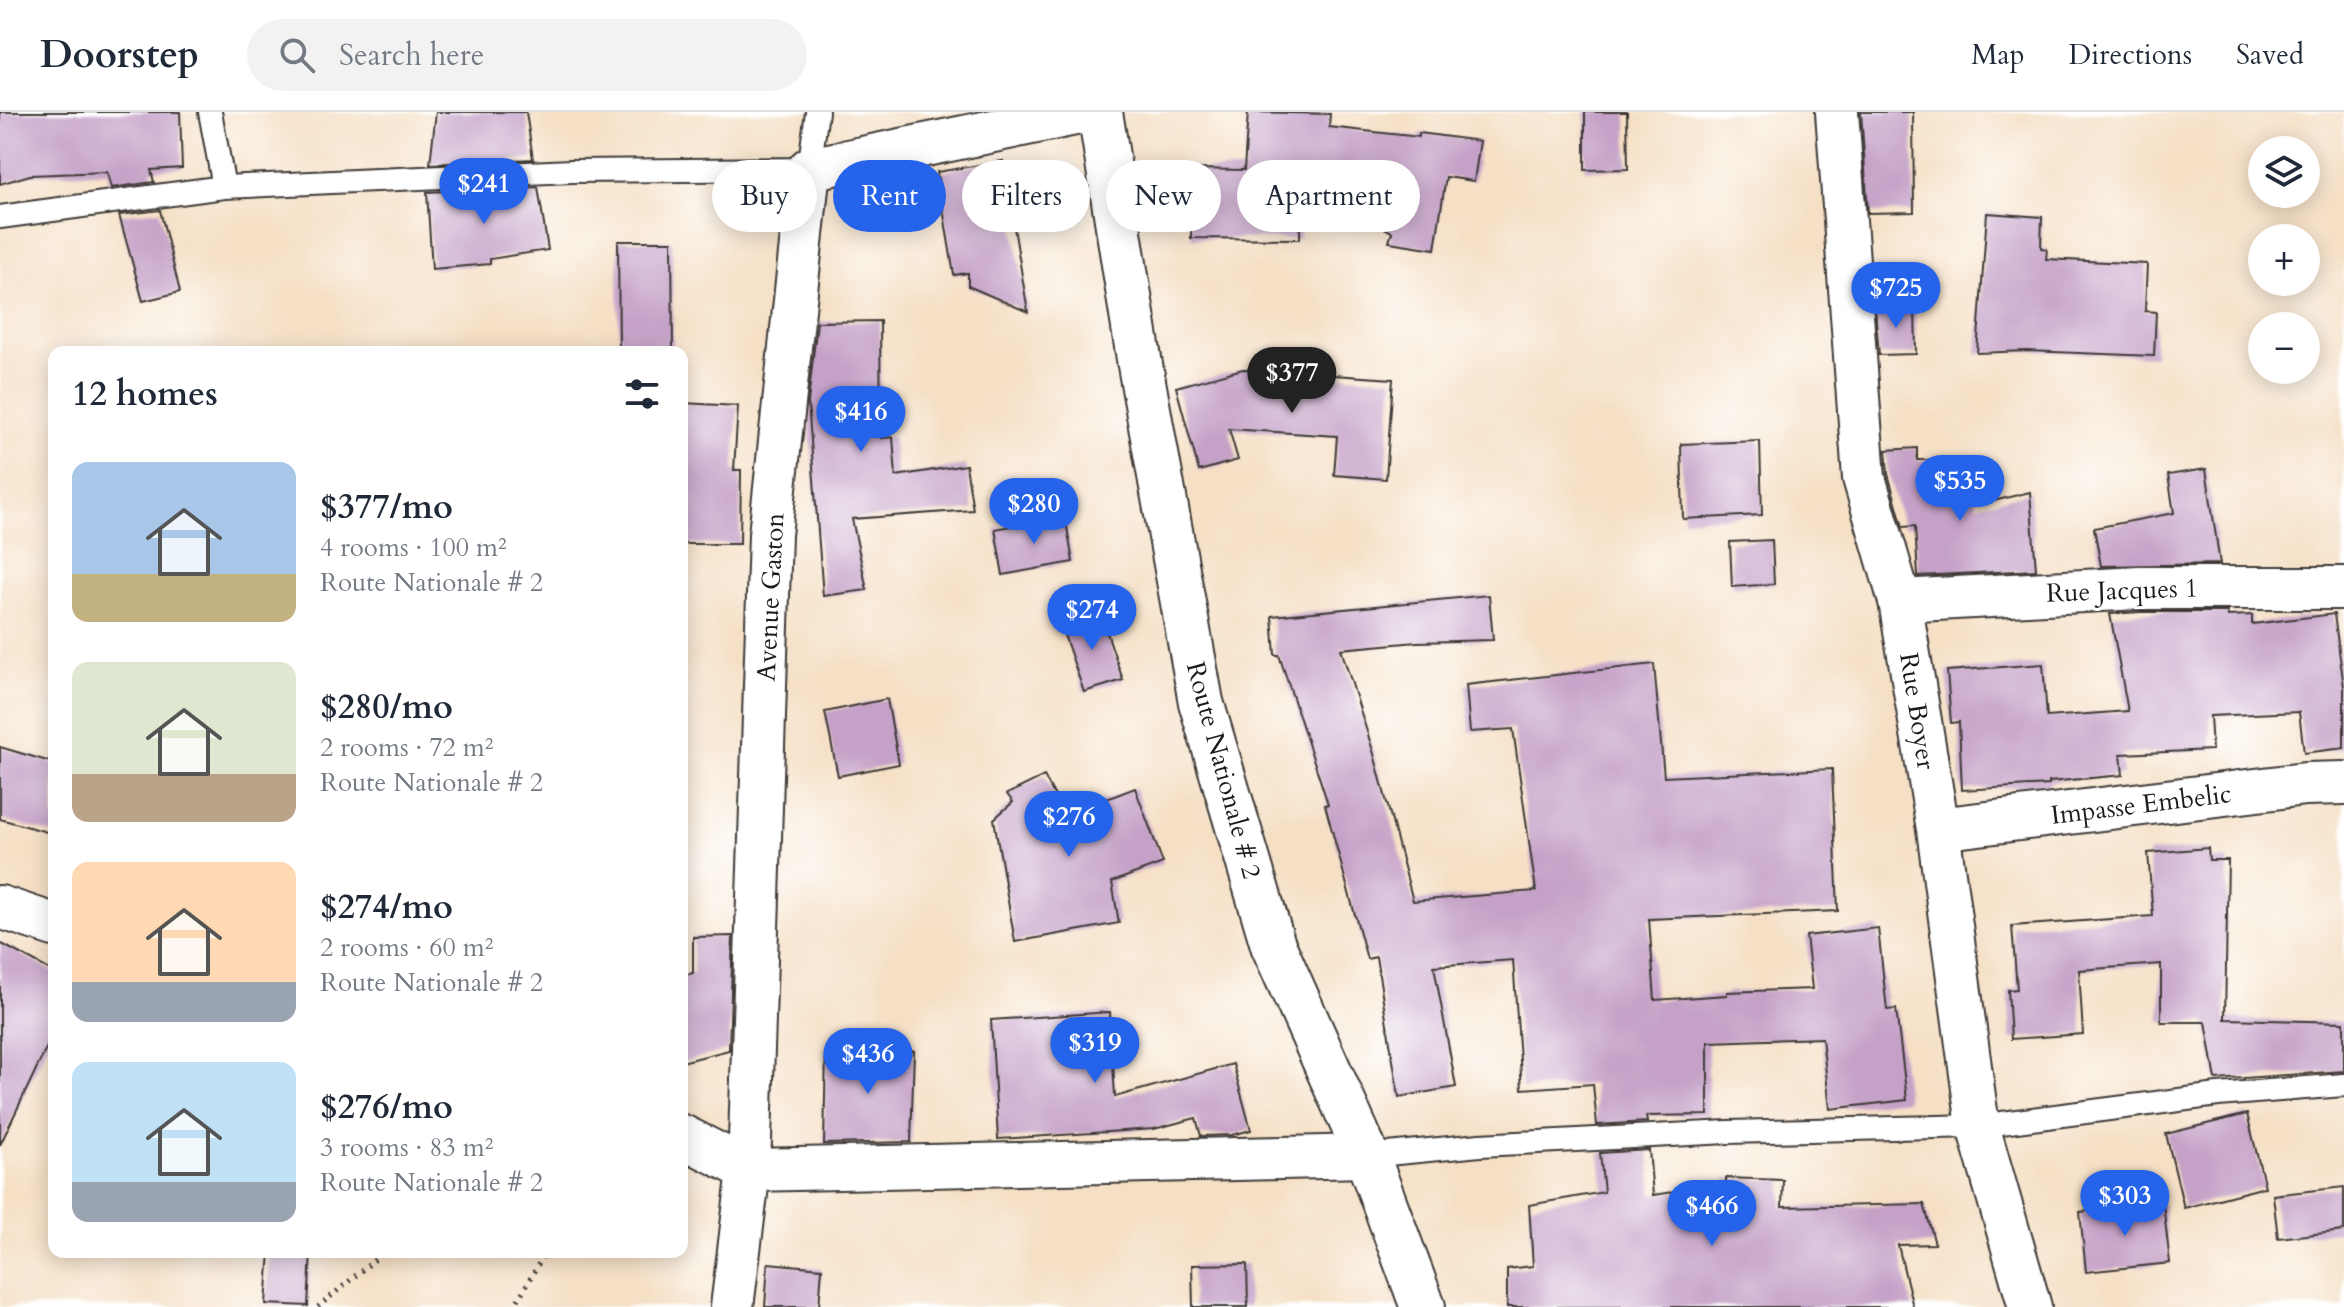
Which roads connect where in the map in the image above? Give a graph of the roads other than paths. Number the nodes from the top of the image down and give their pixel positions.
1 (210, 112) edge
2 (817, 112) edge
3 (1085, 112) edge
4 (1100, 112) edge
5 (1837, 112) edge
6 (810, 160) edge
7 (817, 167) edge
8 (712, 170) edge
9 (224, 187) junction
10 (0, 217) edge
11 (802, 232) edge
12 (2344, 588) edge
13 (1900, 601) junction
14 (2344, 783) edge
15 (1938, 829) junction
16 (0, 907) edge
17 (48, 923) edge
18 (2344, 1085) edge
19 (1978, 1126) junction
20 (688, 1139) edge
21 (1367, 1156) junction
22 (749, 1170) junction
23 (732, 1307) edge
24 (1423, 1307) edge
25 (2030, 1307) edge

1 - 9 lane
2 - 6 lane
3 - 7 street
4 - 21 main road, Route Nationale # 2
5 - 13 street, Rue Boyer
8 - 9 lane
9 - 10 lane
11 - 22 street, Avenue Gaston
12 - 13 street, Rue Jacques 1
13 - 15 street, Rue Boyer
14 - 15 street, Impasse Embelic
15 - 19 street, Rue Boyer
16 - 17 street
18 - 19 lane
19 - 21 lane
19 - 25 street, Rue Boyer
20 - 22 street
21 - 22 street
21 - 24 main road, Route Nationale # 2
22 - 23 street, Avenue Gaston

